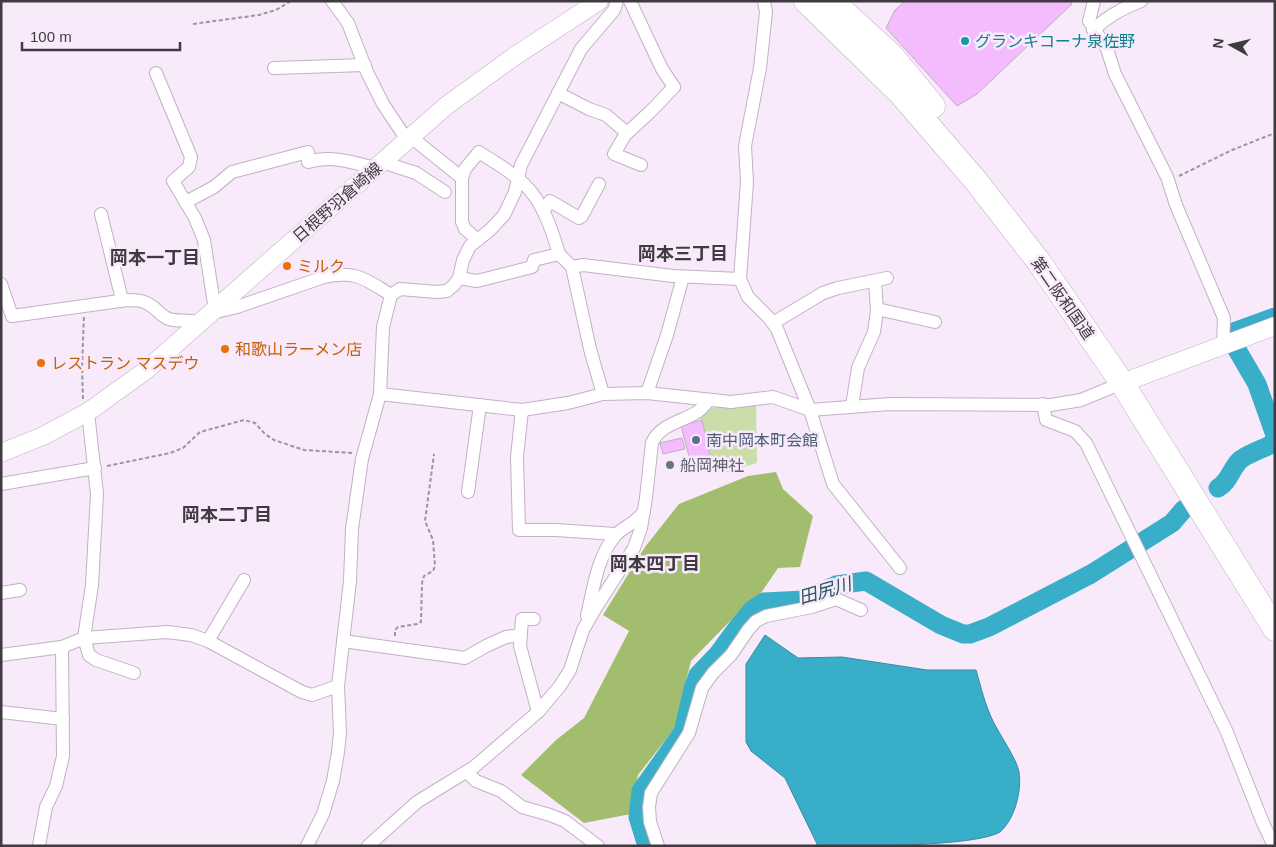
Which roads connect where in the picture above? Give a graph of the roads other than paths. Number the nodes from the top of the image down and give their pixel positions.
1 (332, 1) edge
2 (599, 1) edge
3 (617, 1) edge
4 (630, 1) edge
5 (764, 1) edge
6 (806, 1) edge
7 (832, 1) edge
8 (1094, 1) edge
9 (1141, 1) edge
10 (1093, 30) junction
11 (365, 65) junction
12 (274, 68) dead end
13 (156, 73) dead end
14 (558, 93) junction
15 (627, 133) junction
16 (409, 138) junction
17 (379, 165) junction
18 (641, 165) dead end
19 (462, 178) junction
20 (518, 179) junction
21 (599, 184) dead end
22 (445, 192) dead end
23 (186, 202) junction
24 (543, 211) junction
25 (101, 214) dead end
26 (478, 240) junction
27 (559, 254) junction
28 (572, 267) junction
29 (683, 276) junction
30 (459, 278) junction
31 (740, 279) junction
32 (1, 284) edge
33 (391, 294) junction
34 (122, 300) junction
35 (877, 309) junction
36 (208, 315) junction
37 (935, 322) dead end
38 (773, 324) junction
39 (1275, 326) edge
40 (1223, 346) junction
41 (1128, 381) junction
42 (647, 393) junction
43 (380, 394) junction
44 (603, 394) junction
45 (709, 400) junction
46 (1043, 404) junction
47 (480, 405) junction
48 (852, 406) junction
49 (522, 410) junction
50 (810, 410) junction
51 (86, 413) junction
52 (1, 453) edge
53 (95, 468) junction
54 (1, 484) edge
55 (468, 492) dead end
56 (644, 511) junction
57 (615, 534) junction
58 (900, 568) dead end
59 (244, 580) dead end
60 (20, 590) dead end
61 (1, 592) edge
62 (1275, 601) edge
63 (861, 610) dead end
64 (534, 619) dead end
65 (584, 630) junction
66 (1275, 630) edge
67 (521, 635) junction
68 (84, 638) junction
69 (208, 641) junction
70 (344, 642) junction
71 (62, 647) junction
72 (1, 655) edge
73 (134, 673) dead end
74 (338, 686) junction
75 (1, 712) edge
76 (538, 712) junction
77 (63, 719) junction
78 (467, 772) junction
79 (39, 846) edge
80 (307, 846) edge
81 (368, 846) edge
82 (598, 846) edge
83 (658, 846) edge
84 (1274, 846) edge

1 - 11 street
2 - 16 main road, 日根野羽倉崎線
3 - 14 street
4 - 15 street
5 - 31 street
6 - 41 highway, 第二阪和国道
7 - 41 highway, 第二阪和国道
8 - 10 street
9 - 10 street
10 - 40 street
11 - 12 street
11 - 16 street
13 - 23 street
14 - 15 street
14 - 20 street
15 - 18 street
16 - 17 main road, 日根野羽倉崎線
16 - 19 street
17 - 22 street
17 - 23 street
17 - 36 main road, 日根野羽倉崎線
19 - 20 street
19 - 26 street
20 - 24 street
20 - 26 street
21 - 24 street
23 - 36 street
24 - 27 street
25 - 34 street
26 - 30 street
27 - 28 street
27 - 30 street
28 - 29 street
28 - 44 street
29 - 31 street
29 - 42 street
30 - 33 street
31 - 38 street
32 - 34 street
33 - 36 street
33 - 43 street
34 - 36 street
35 - 37 street
35 - 38 street
35 - 48 street
36 - 51 main road, 日根野羽倉崎線
38 - 50 street
39 - 40 main road
40 - 41 main road
41 - 46 street
41 - 62 highway, 第二阪和国道
41 - 66 highway, 第二阪和国道
42 - 44 street
42 - 45 street
43 - 47 street
43 - 70 street
44 - 49 street
45 - 50 street
45 - 56 street
46 - 48 street
46 - 84 street
47 - 49 street
47 - 55 street
48 - 50 street
49 - 57 street
50 - 58 street
51 - 52 main road, 日根野羽倉崎線
51 - 53 street
53 - 54 street
53 - 68 street
56 - 57 street
56 - 65 street
57 - 65 street
59 - 69 street
60 - 61 street
63 - 83 street
64 - 67 street
65 - 76 street
67 - 70 street
67 - 76 street
68 - 69 street
68 - 71 street
68 - 73 street
69 - 74 street
70 - 74 street
71 - 72 street
71 - 77 street
74 - 80 street
75 - 77 street
76 - 78 street
77 - 79 street
78 - 81 street
78 - 82 street

